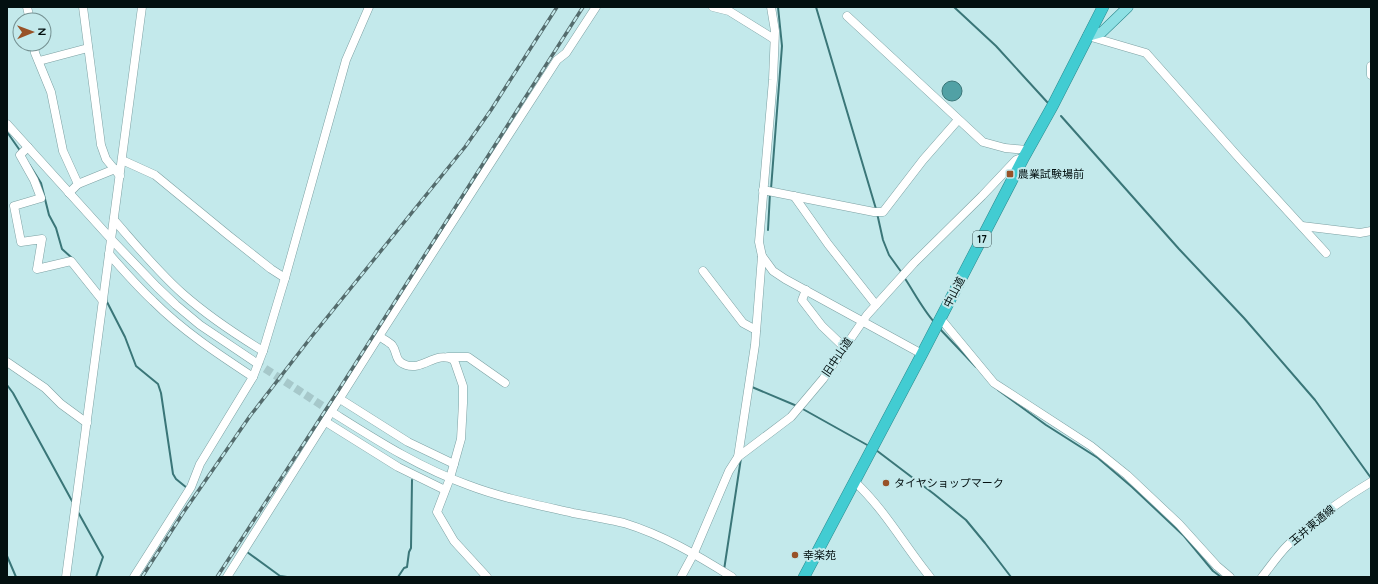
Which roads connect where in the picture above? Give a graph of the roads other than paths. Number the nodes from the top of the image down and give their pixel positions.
1 (83, 7) edge
2 (142, 7) edge
3 (369, 7) edge
4 (596, 7) edge
5 (713, 7) edge
6 (771, 7) edge
7 (1103, 7) edge
8 (1128, 7) edge
9 (846, 16) dead end
10 (1088, 36) junction
11 (774, 39) junction
12 (88, 48) junction
13 (36, 52) edge
14 (38, 61) junction
15 (1371, 66) edge
16 (1371, 75) edge
17 (958, 120) junction
18 (7, 124) edge
19 (24, 151) junction
20 (1025, 153) junction
21 (122, 160) junction
22 (117, 173) junction
23 (78, 184) junction
24 (766, 191) junction
25 (69, 193) junction
26 (794, 196) junction
27 (114, 220) junction
28 (1302, 226) junction
29 (1371, 231) edge
30 (111, 239) junction
31 (1326, 252) dead end
32 (109, 254) junction
33 (762, 256) junction
34 (703, 271) dead end
35 (286, 278) junction
36 (806, 290) junction
37 (103, 300) junction
38 (876, 306) junction
39 (862, 322) junction
40 (938, 323) junction
41 (756, 330) junction
42 (379, 336) junction
43 (844, 347) junction
44 (263, 351) junction
45 (922, 354) junction
46 (448, 357) junction
47 (7, 362) edge
48 (255, 362) tunnel mouth
49 (253, 377) junction
50 (505, 382) dead end
51 (340, 400) junction
52 (335, 414) tunnel mouth
53 (326, 422) junction
54 (87, 423) junction
55 (738, 456) junction
56 (454, 464) junction
57 (450, 478) junction
58 (855, 482) junction
59 (1370, 482) edge
60 (445, 490) junction
61 (694, 553) junction
62 (231, 575) edge
63 (66, 577) edge
64 (134, 577) edge
65 (487, 577) edge
66 (681, 577) edge
67 (732, 577) edge
68 (804, 577) edge
69 (930, 577) edge
70 (1230, 577) edge
71 (1262, 577) edge

1 - 12 street
2 - 21 street
3 - 35 street
4 - 42 street
5 - 11 street
6 - 11 street
7 - 10 highway, 中山道 / 17
8 - 10 main road
9 - 17 street
10 - 20 highway, 中山道 / 17
10 - 28 street
11 - 24 street
12 - 14 street
12 - 22 street
13 - 14 street
14 - 23 street
15 - 16 street
17 - 20 street
17 - 26 street
18 - 19 street
19 - 25 street
19 - 37 street
20 - 38 street, 旧中山道
20 - 40 highway, 中山道 / 17
21 - 22 street
21 - 35 street
22 - 23 street
22 - 27 street
23 - 25 street
24 - 26 street
24 - 33 street
25 - 30 street
26 - 38 street
27 - 30 street
27 - 44 street
28 - 29 street
28 - 31 street
30 - 32 street
30 - 48 street
32 - 37 street
32 - 49 street
33 - 36 street
33 - 41 street
34 - 41 street
35 - 44 street
36 - 39 street
36 - 43 street
37 - 54 street
38 - 39 street, 旧中山道
39 - 43 street, 旧中山道
39 - 45 street
40 - 45 highway, 中山道 / 17
40 - 70 street
41 - 55 street
42 - 46 street
42 - 51 street
43 - 55 street, 旧中山道
44 - 49 street
45 - 58 highway, 中山道 / 17
46 - 50 street
46 - 56 street
47 - 54 street
49 - 64 street
51 - 53 street
51 - 56 street
52 - 57 street
53 - 60 street
53 - 62 street
54 - 63 street
55 - 61 street, 旧中山道
56 - 57 street
57 - 60 street
57 - 61 street
58 - 68 highway, 中山道 / 17
58 - 69 street
59 - 71 street, 玉井東通線
60 - 65 street
61 - 66 street, 旧中山道
61 - 67 street

